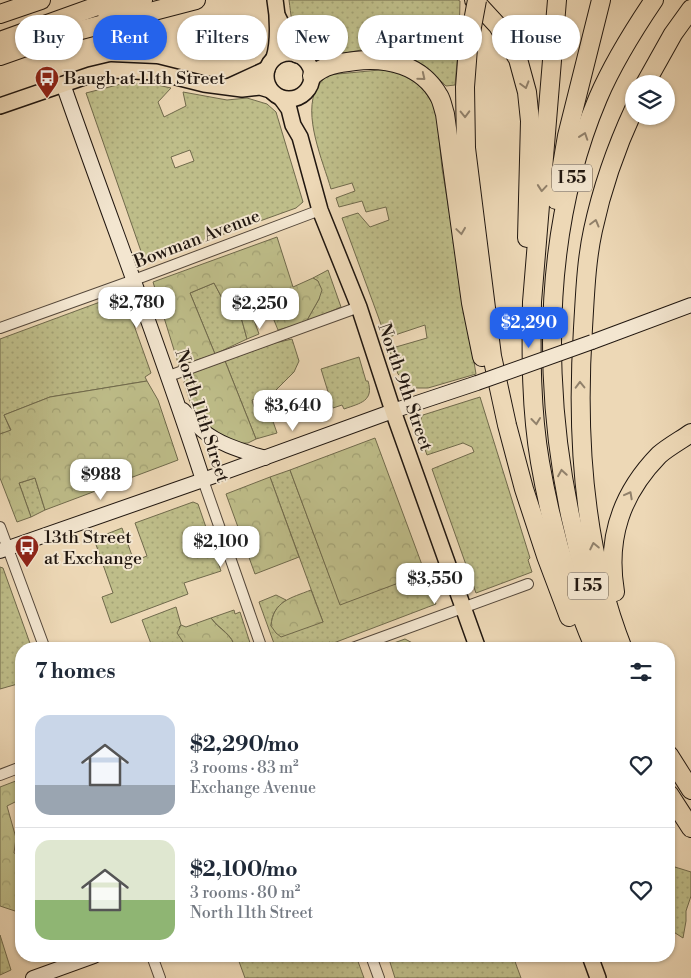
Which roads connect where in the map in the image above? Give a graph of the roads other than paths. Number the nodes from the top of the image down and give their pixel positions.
1 (41, 0) edge
2 (114, 0) edge
3 (143, 0) edge
4 (196, 0) edge
5 (275, 0) edge
6 (475, 0) edge
7 (557, 0) edge
8 (601, 0) edge
9 (654, 0) edge
10 (691, 9) edge
11 (0, 14) edge
12 (278, 15) edge
13 (0, 40) edge
14 (277, 48) edge
15 (0, 49) edge
16 (0, 56) edge
17 (277, 59) edge
18 (304, 60) edge
19 (271, 64) junction
20 (651, 75) edge
21 (312, 76) junction
22 (63, 84) junction
23 (229, 86) junction
24 (276, 94) junction
25 (302, 95) junction
26 (0, 106) edge
27 (626, 125) edge
28 (300, 137) junction
29 (320, 210) junction
30 (134, 280) junction
31 (532, 302) junction
32 (691, 305) edge
33 (359, 308) junction
34 (0, 328) edge
35 (553, 374) junction
36 (169, 376) junction
37 (180, 407) junction
38 (392, 411) junction
39 (691, 433) edge
40 (265, 458) junction
41 (203, 480) junction
42 (535, 525) junction
43 (0, 527) edge
44 (4, 550) edge
45 (528, 584) dead end
46 (463, 608) junction
47 (42, 642) edge
48 (260, 642) edge
49 (369, 642) edge
50 (475, 642) edge
51 (580, 642) edge
52 (592, 642) edge
53 (616, 642) edge
54 (617, 642) edge
55 (619, 642) edge
56 (675, 764) edge
57 (15, 769) edge
58 (0, 775) edge
59 (686, 783) edge
60 (675, 804) edge
61 (691, 828) edge
62 (77, 962) edge
63 (154, 962) edge
64 (373, 962) edge
65 (592, 962) edge
66 (33, 978) edge
67 (160, 978) edge
68 (379, 978) edge
69 (598, 978) edge

1 - 11 highway
2 - 13 highway
3 - 15 highway
4 - 16 highway
5 - 12 main road
6 -> 31 highway
6 -> 42 highway, bridge
7 -> 31 highway, I 55
8 - 35 highway
35 -> 9 highway, I 55
10 - 20 highway
14 - 19 main road
17 - 19 main road
18 - 21 main road
19 - 23 main road
19 - 24 main road
21 - 25 main road
21 -> 42 highway
22 - 23 main road
22 - 26 main road
22 - 30 street, North 11th Street
23 - 24 main road
24 - 25 main road
24 - 28 main road, North 9th Street
25 - 28 main road, North 9th Street
54 -> 27 highway
28 - 29 main road, North 9th Street
29 - 30 street, Bowman Avenue
29 - 33 main road, North 9th Street
30 - 34 street, Bowman Avenue
30 - 36 street, North 11th Street
31 -> 52 highway, I 55
32 - 38 street, bridge
33 - 36 street
33 - 38 main road, North 9th Street
53 -> 35 highway, I 55
36 - 37 street, North 11th Street
37 - 40 street
37 - 41 street, North 11th Street
38 - 40 street
38 - 46 main road, North 9th Street
55 -> 39 highway
40 - 41 street
41 - 44 street
41 - 48 street, North 11th Street
42 - 51 highway
43 - 44 street
44 - 47 street
45 - 46 street
46 - 49 street
46 - 50 main road, North 9th Street
56 - 59 highway
57 - 58 street
60 - 61 highway
62 - 66 street
63 - 67 street
64 - 68 street
65 - 69 main road

